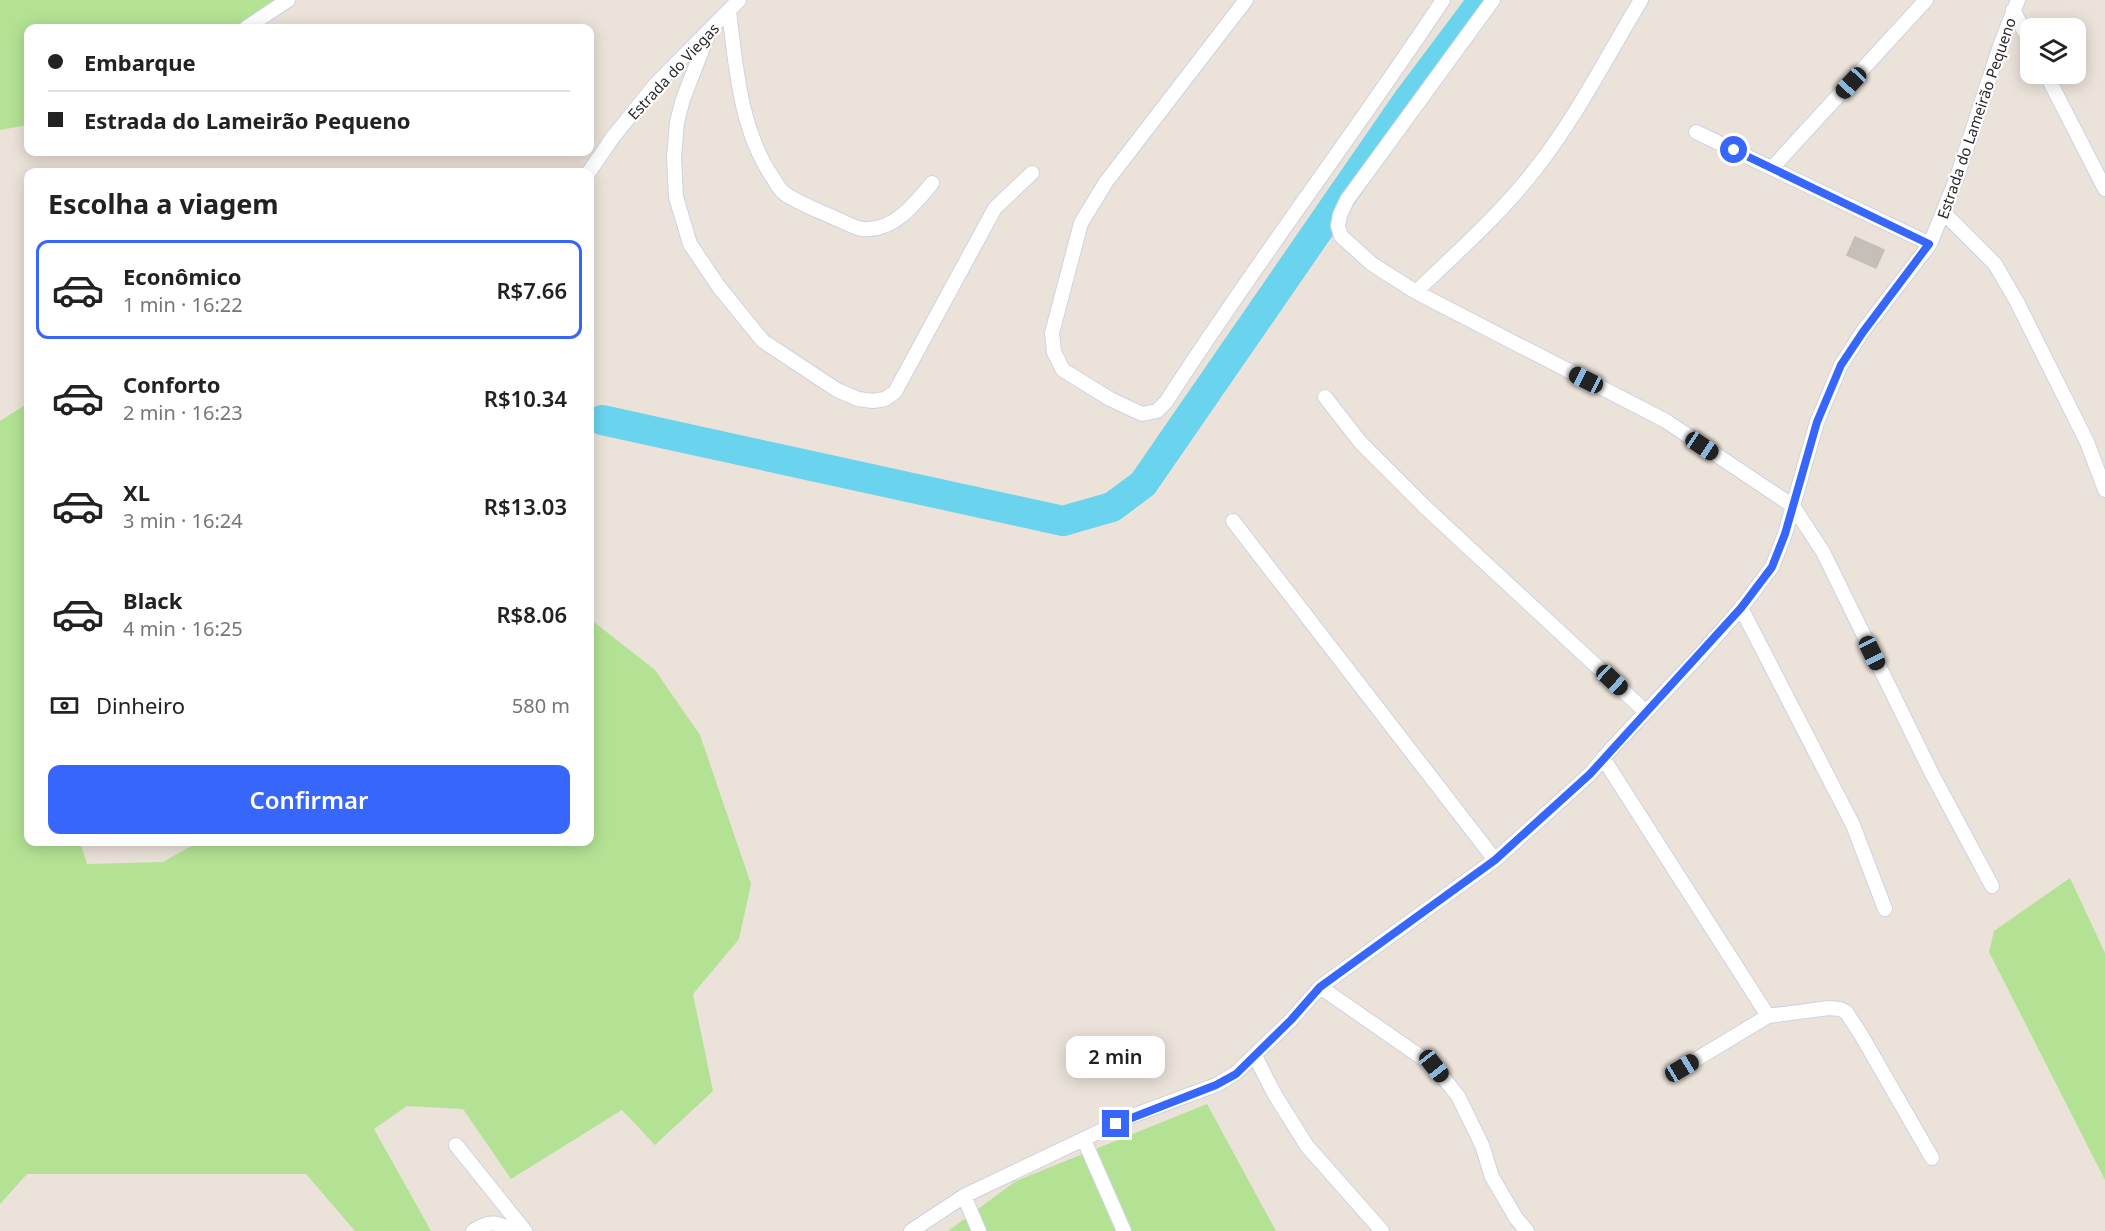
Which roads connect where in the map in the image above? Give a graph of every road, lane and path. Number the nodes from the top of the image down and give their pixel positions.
1 (288, 0) edge
2 (739, 0) edge
3 (1246, 0) edge
4 (1443, 0) edge
5 (1493, 0) edge
6 (1641, 0) edge
7 (1926, 0) edge
8 (2016, 5) edge
9 (729, 11) junction
10 (252, 24) edge
11 (709, 32) junction
12 (2051, 84) edge
13 (1696, 132) dead end
14 (592, 168) edge
15 (1772, 168) junction
16 (1032, 173) dead end
17 (932, 183) dead end
18 (2105, 189) edge
19 (1944, 213) junction
20 (1929, 244) junction
21 (1416, 292) junction
22 (1325, 397) dead end
23 (2105, 490) edge
24 (1793, 506) junction
25 (1233, 521) dead end
26 (1741, 608) junction
27 (1646, 712) junction
28 (1603, 758) junction
29 (1495, 860) junction
30 (1992, 886) dead end
31 (1885, 909) dead end
32 (1320, 987) junction
33 (1768, 1016) junction
34 (1255, 1056) junction
35 (1682, 1068) dead end
36 (1084, 1140) junction
37 (456, 1145) dead end
38 (1932, 1158) dead end
39 (964, 1196) junction
40 (473, 1231) edge
41 (512, 1231) edge
42 (525, 1231) edge
43 (911, 1231) edge
44 (979, 1231) edge
45 (1124, 1231) edge
46 (1382, 1231) edge
47 (1527, 1231) edge

1 - 10 street
2 - 9 street, Estrada do Viegas
3 - 4 street
5 - 21 street
6 - 21 street
7 - 15 street
8 - 19 street, Estrada do Lameirão Pequeno
9 - 11 street, Estrada do Viegas
9 - 17 street
11 - 14 street, Estrada do Viegas
11 - 16 street
12 - 18 street
13 - 15 street
15 - 20 street
19 - 20 street, Estrada do Lameirão Pequeno
19 - 23 street
20 - 24 street, Estrada do Lameirão Pequeno
21 - 24 street
22 - 27 street
24 - 26 street, Estrada do Lameirão Pequeno
24 - 30 street
25 - 29 street
26 - 27 street, Estrada do Lameirão Pequeno
26 - 31 street
27 - 28 street, Estrada do Lameirão Pequeno
28 - 29 street, Estrada do Lameirão Pequeno
28 - 33 street
29 - 32 street, Estrada do Lameirão Pequeno
32 - 34 street, Estrada do Lameirão Pequeno
32 - 47 street
33 - 35 street
33 - 38 street
34 - 36 street, Estrada do Lameirão Pequeno
34 - 46 street
36 - 39 street, Estrada do Lameirão Pequeno
36 - 45 street
37 - 42 street
39 - 43 street, Estrada do Lameirão Pequeno
39 - 44 street
40 - 41 street

